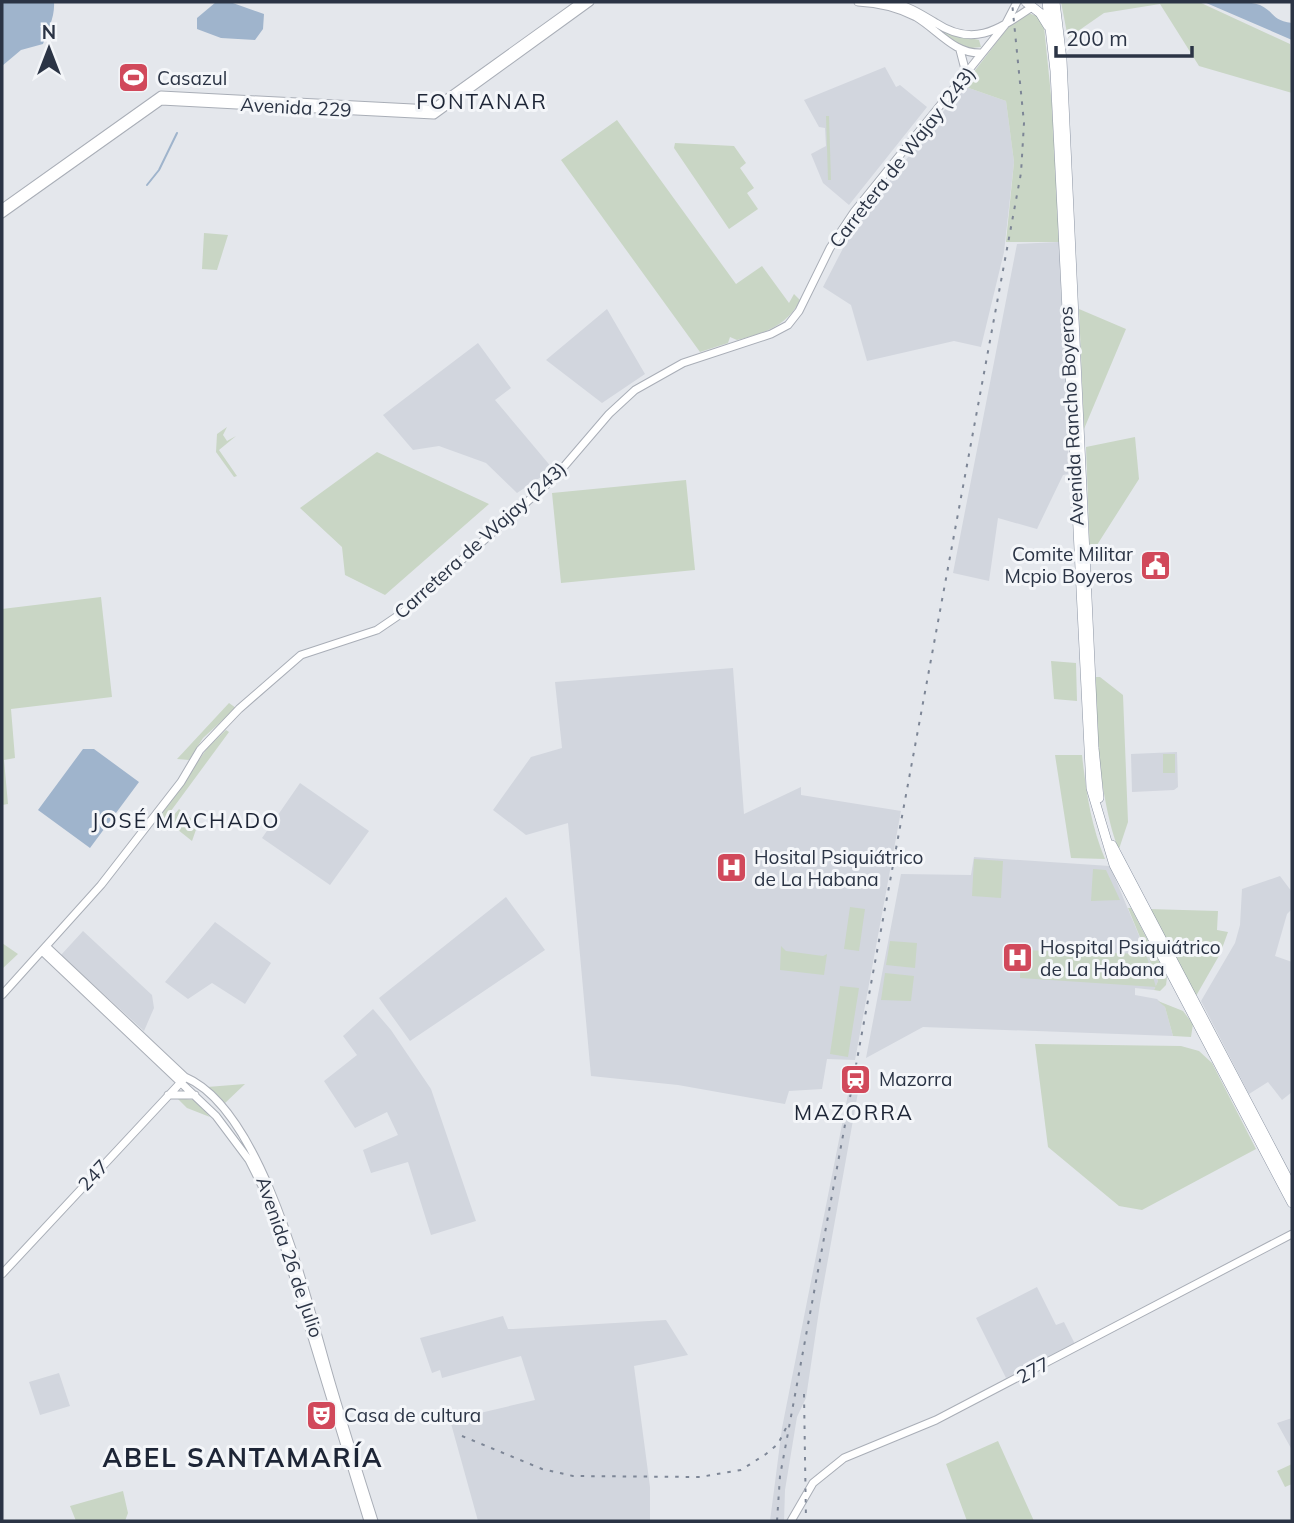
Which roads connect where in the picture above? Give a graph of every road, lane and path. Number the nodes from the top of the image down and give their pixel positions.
1 (581, 2) edge
2 (590, 2) edge
3 (858, 2) edge
4 (890, 2) edge
5 (1017, 2) edge
6 (1047, 2) edge
7 (1055, 2) edge
8 (1033, 3) edge
9 (555, 24) junction
10 (1005, 25) junction
11 (975, 35) junction
12 (1052, 37) junction
13 (988, 45) junction
14 (959, 49) junction
15 (981, 53) junction
16 (966, 73) junction
17 (2, 208) edge
18 (2, 215) edge
19 (45, 950) junction
20 (2, 995) edge
21 (106, 1008) junction
22 (166, 1069) junction
23 (183, 1079) junction
24 (168, 1095) junction
25 (196, 1096) junction
26 (1292, 1187) edge
27 (1292, 1203) edge
28 (1292, 1234) edge
29 (2, 1274) edge
30 (355, 1470) junction
31 (362, 1492) junction
32 (368, 1521) edge
33 (374, 1521) edge
34 (791, 1521) edge

1 - 9 street, Avenida 229
2 - 9 street, Avenida 229
3 - 14 street
4 - 11 street
5 - 10 street, Carretera de Wajay (243)
6 - 12 highway, Avenida Rancho Boyeros
7 - 26 highway, Avenida Rancho Boyeros
8 - 10 street, Carretera de Wajay (243)
8 - 12 highway
9 - 17 street, Avenida 229
9 - 18 street, Avenida 229
10 - 11 street
10 - 13 street, Carretera de Wajay (243)
11 - 13 street
12 - 27 highway, Avenida Rancho Boyeros
13 - 15 street, Carretera de Wajay (243)
14 - 15 street
14 - 16 street
15 - 16 street, Carretera de Wajay (243)
16 - 19 street, Carretera de Wajay (243)
19 - 20 street, Carretera de Wajay (243)
19 - 21 street, Avenida 26 de Julio
21 - 22 street, Avenida 26 de Julio
21 - 23 street, Avenida 26 de Julio
22 - 23 street, Avenida 26 de Julio
22 - 24 street
23 - 24 street, 247
23 - 25 street, Avenida 26 de Julio
23 - 30 street, Avenida 26 de Julio
24 - 25 street
24 - 29 street, 247
25 - 30 street, Avenida 26 de Julio
28 - 34 street, 277
30 - 31 street, Avenida 26 de Julio
31 - 32 street, Avenida 26 de Julio
31 - 33 street, Avenida 26 de Julio

